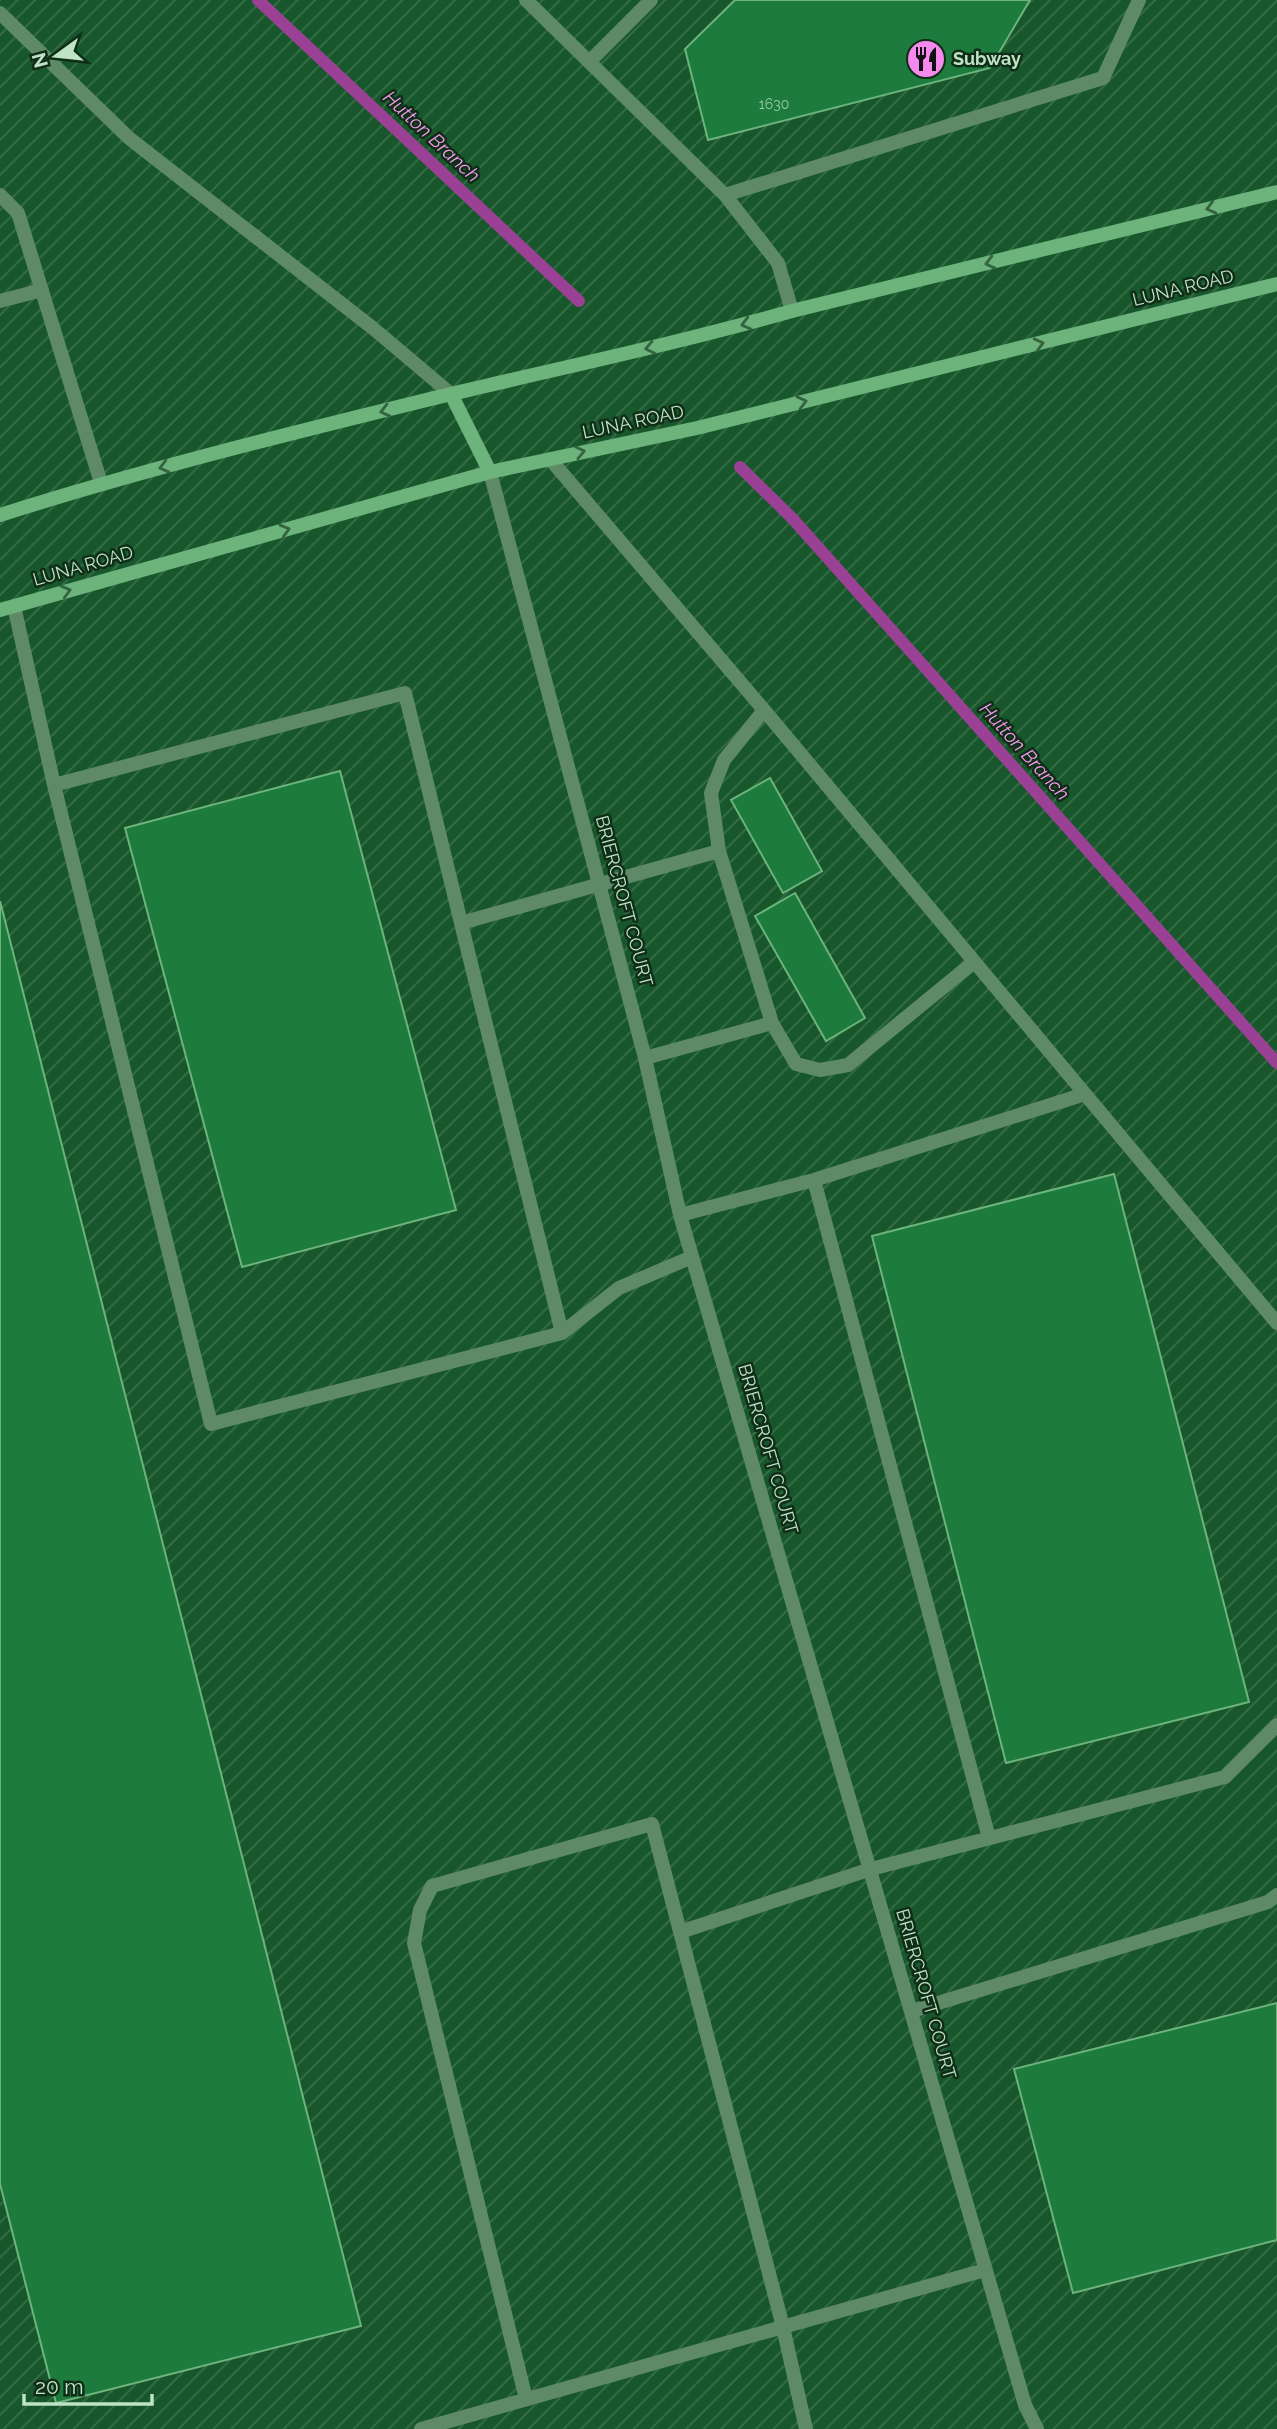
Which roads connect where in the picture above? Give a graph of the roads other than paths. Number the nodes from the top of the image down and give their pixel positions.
1 (526, 0) edge
2 (650, 0) edge
3 (1139, 0) edge
4 (0, 13) edge
5 (589, 62) junction
6 (1277, 191) edge
7 (0, 195) edge
8 (725, 195) junction
9 (1277, 284) edge
10 (42, 290) junction
11 (0, 301) edge
12 (792, 312) junction
13 (451, 394) junction
14 (550, 459) junction
15 (490, 472) junction
16 (101, 483) junction
17 (0, 515) edge
18 (7, 608) edge
19 (764, 710) junction
20 (54, 785) junction
21 (719, 851) junction
22 (599, 883) junction
23 (461, 923) junction
24 (974, 962) junction
25 (772, 1023) junction
26 (645, 1058) junction
27 (1085, 1094) junction
28 (814, 1181) junction
29 (680, 1215) junction
30 (692, 1257) junction
31 (1277, 1323) edge
32 (562, 1333) junction
33 (1277, 1725) edge
34 (989, 1838) junction
35 (871, 1869) junction
36 (1277, 1895) edge
37 (680, 1932) junction
38 (912, 2011) junction
39 (985, 2270) junction
40 (783, 2327) junction
41 (526, 2399) junction
42 (421, 2429) edge
43 (806, 2429) edge
44 (1037, 2429) edge

1 - 5 street
2 - 5 street
3 - 8 street
4 - 13 street
5 - 8 street
6 -> 12 main road
7 - 10 street
8 - 12 street
14 -> 9 main road, LUNA ROAD
10 - 11 street
10 - 16 street
12 -> 13 main road
13 - 15 main road
13 -> 16 main road
14 - 15 main road, LUNA ROAD
14 - 19 street
18 -> 15 main road, LUNA ROAD
15 - 22 street, BRIERCROFT COURT
16 - 17 main road
18 - 20 street
19 - 21 street
19 - 24 street
20 - 23 street
20 - 32 street
21 - 22 street
21 - 25 street
22 - 23 street
22 - 26 street, BRIERCROFT COURT
23 - 32 street
24 - 25 street
24 - 27 street
25 - 26 street
26 - 29 street, BRIERCROFT COURT
27 - 28 street
27 - 31 street
28 - 29 street
28 - 34 street
29 - 30 street, BRIERCROFT COURT
30 - 32 street
30 - 35 street, BRIERCROFT COURT
33 - 34 street
34 - 35 street
35 - 37 street
35 - 38 street, BRIERCROFT COURT
36 - 38 street
37 - 40 street
37 - 41 street
38 - 39 street, BRIERCROFT COURT
39 - 40 street
39 - 44 street, BRIERCROFT COURT
40 - 41 street
40 - 43 street
41 - 42 street

